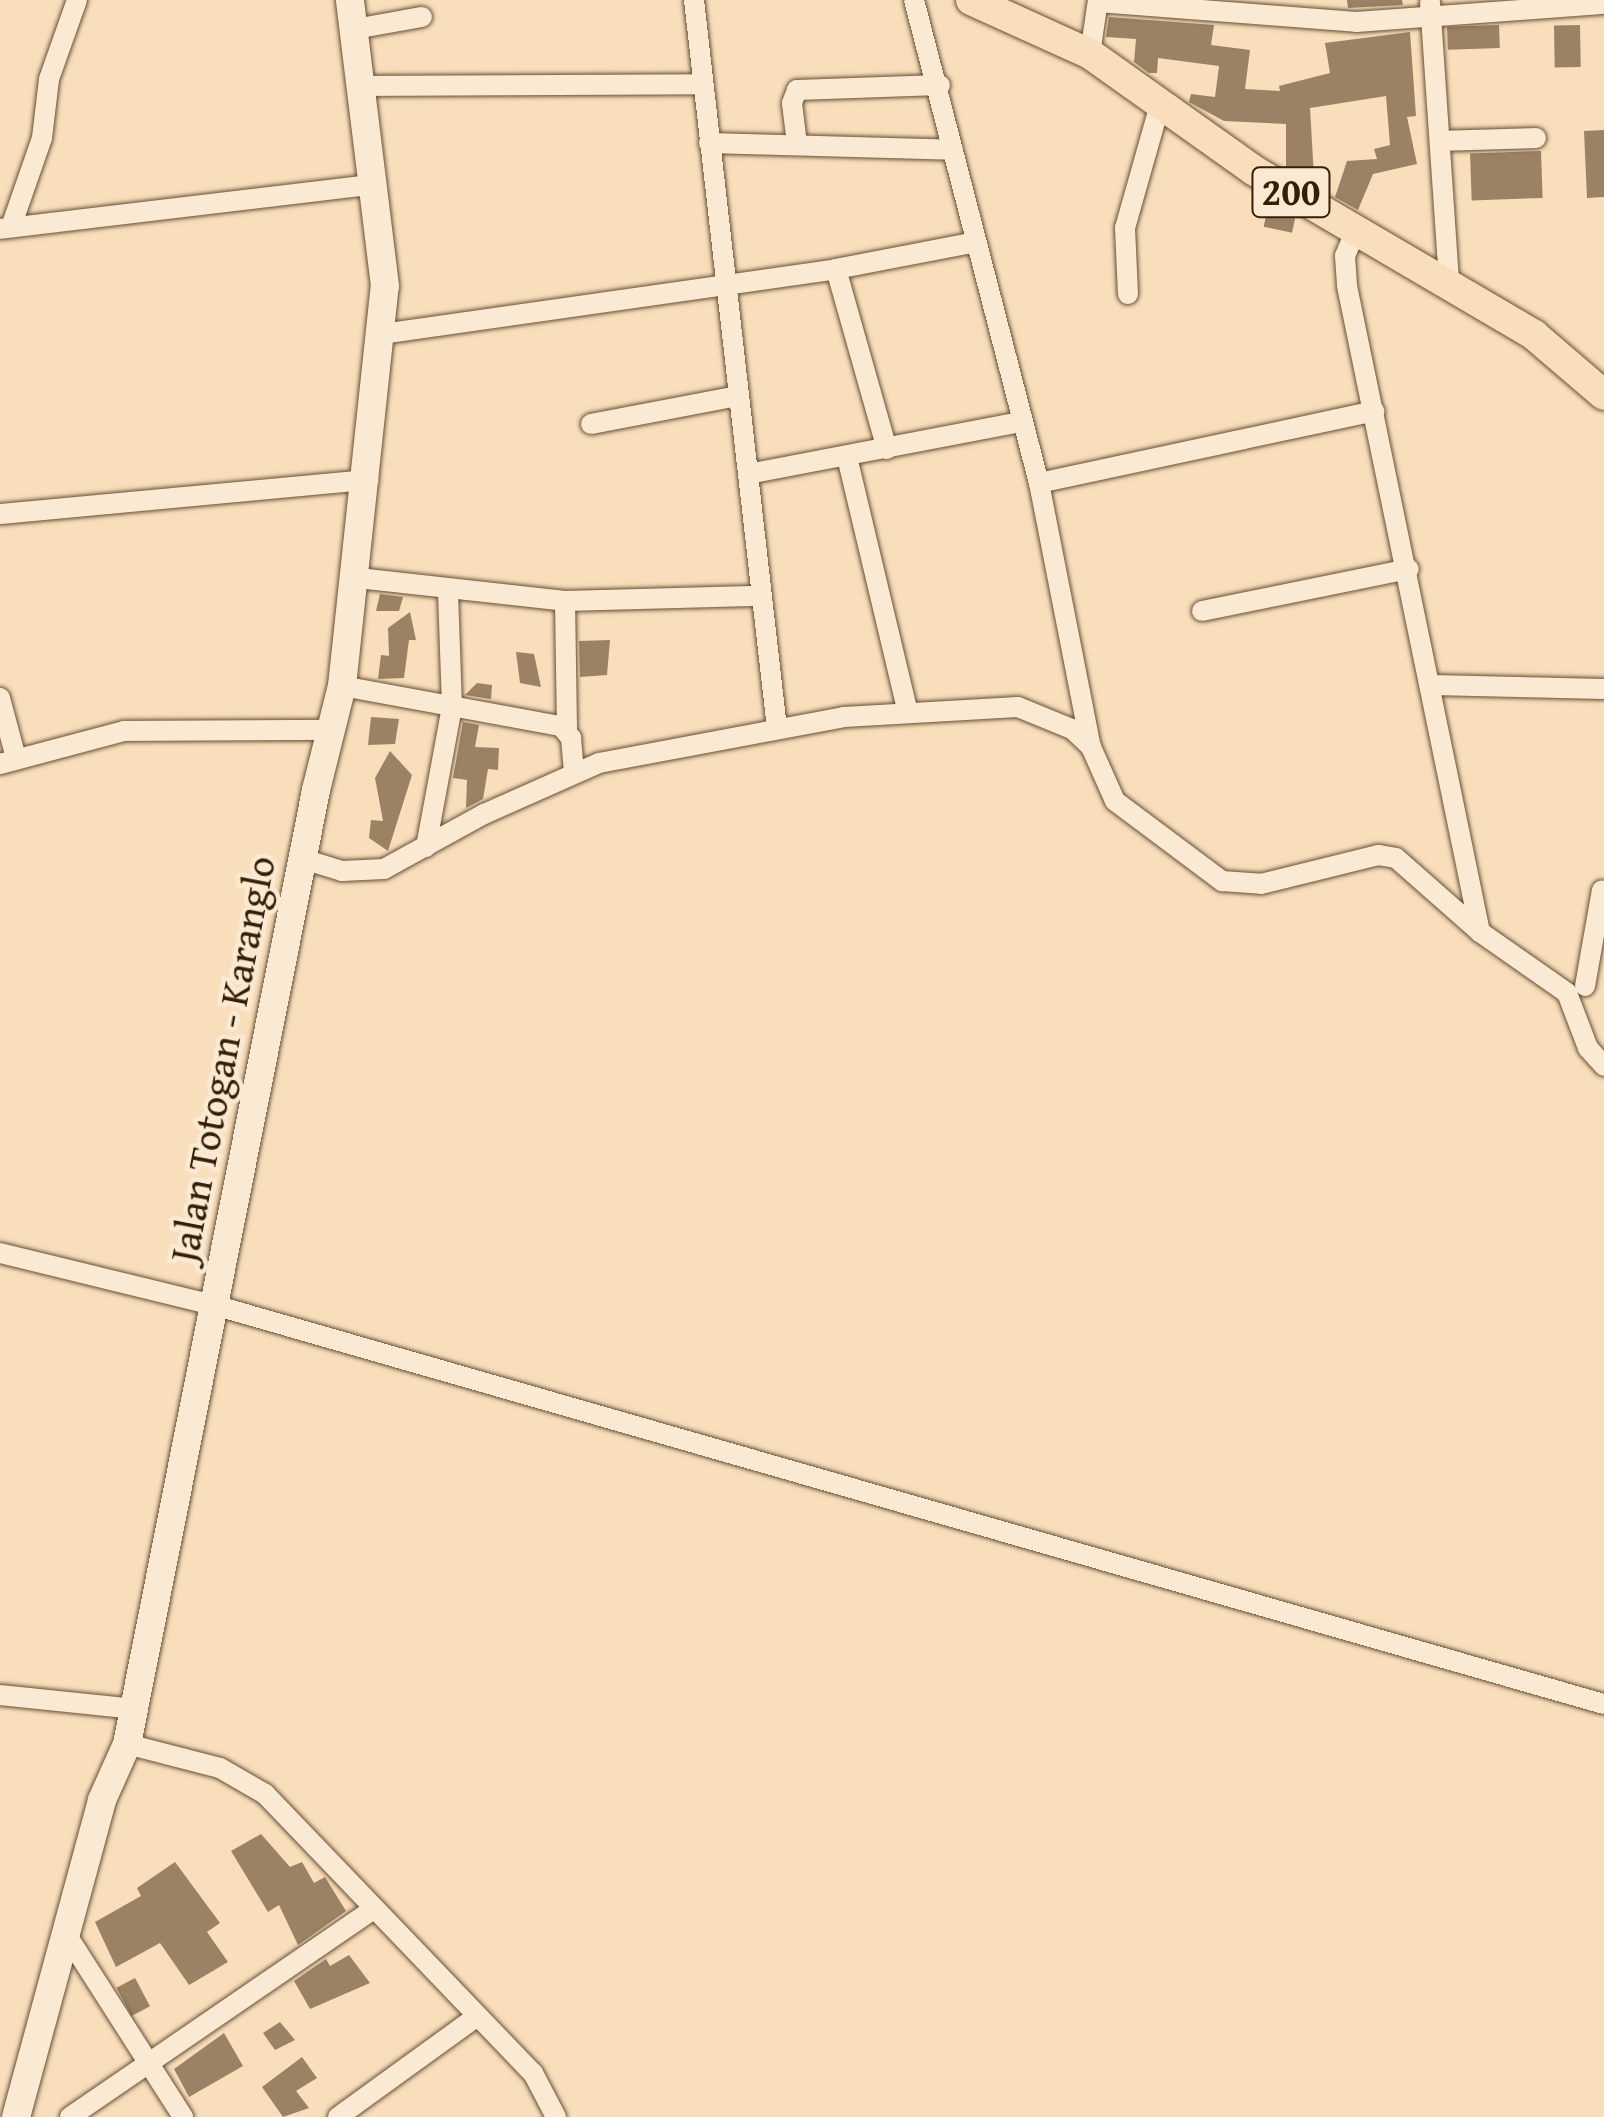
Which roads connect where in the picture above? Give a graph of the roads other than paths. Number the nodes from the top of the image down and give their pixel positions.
1 (77, 0) edge
2 (350, 0) edge
3 (694, 0) edge
4 (914, 0) edge
5 (971, 0) edge
6 (1098, 1) edge
7 (1604, 4) edge
8 (1431, 6) edge
9 (1266, 9) edge
10 (422, 17) dead end
11 (355, 29) junction
12 (1090, 54) junction
13 (702, 84) junction
14 (940, 84) junction
15 (364, 86) junction
16 (1160, 104) junction
17 (1536, 138) dead end
18 (1440, 141) junction
19 (709, 143) junction
20 (797, 144) junction
21 (952, 150) junction
22 (375, 184) junction
23 (5, 228) edge
24 (1356, 230) junction
25 (976, 242) junction
26 (836, 269) junction
27 (1449, 280) junction
28 (724, 282) junction
29 (1128, 294) dead end
30 (382, 334) junction
31 (1604, 395) edge
32 (738, 396) junction
33 (1374, 412) junction
34 (1021, 422) junction
35 (591, 424) dead end
36 (887, 449) junction
37 (847, 457) junction
38 (748, 474) junction
39 (368, 480) junction
40 (1038, 483) junction
41 (0, 514) edge
42 (1410, 569) junction
43 (358, 578) junction
44 (448, 591) junction
45 (761, 596) junction
46 (565, 601) junction
47 (1202, 612) dead end
48 (342, 686) junction
49 (1432, 686) junction
50 (1604, 690) edge
51 (0, 698) edge
52 (452, 707) junction
53 (908, 712) junction
54 (777, 728) junction
55 (567, 729) junction
56 (332, 730) junction
57 (1091, 747) junction
58 (8, 761) edge
59 (574, 772) junction
60 (426, 847) junction
61 (303, 859) junction
62 (1602, 890) edge
63 (1480, 932) junction
64 (1585, 990) edge
65 (1604, 1066) edge
66 (0, 1252) edge
67 (214, 1305) junction
68 (0, 1695) edge
69 (1604, 1704) edge
70 (131, 1725) junction
71 (374, 1910) junction
72 (68, 1937) junction
73 (474, 2018) junction
74 (146, 2064) junction
75 (16, 2117) edge
76 (70, 2117) edge
77 (183, 2117) edge
78 (338, 2117) edge
79 (556, 2117) edge

1 - 23 street
2 - 11 main road, Jalan Totogan - Karanglo
3 - 13 street
4 - 14 street
5 - 12 main road, 200
6 - 9 street
6 - 12 street
7 - 8 street
8 - 9 street
8 - 18 street
10 - 11 street
11 - 15 main road, Jalan Totogan - Karanglo
12 - 16 main road, 200
13 - 15 street
13 - 19 street
14 - 20 street
14 - 21 street
15 - 22 main road, Jalan Totogan - Karanglo
16 - 24 main road, 200
16 - 29 street
17 - 18 street
18 - 27 street
19 - 20 street
19 - 28 street
20 - 21 street
21 - 25 street
22 - 23 street
22 - 30 main road, Jalan Totogan - Karanglo
24 - 27 main road, 200
24 - 33 street
25 - 26 street
25 - 34 street
26 - 28 street
26 - 36 street
27 - 31 main road, 200
28 - 30 street
28 - 32 street
30 - 39 main road, Jalan Totogan - Karanglo
32 - 35 street
32 - 38 street
33 - 40 street
33 - 42 street
34 - 36 street
34 - 40 street
36 - 37 street
37 - 38 street
37 - 53 street
38 - 45 street
39 - 41 street
39 - 43 main road, Jalan Totogan - Karanglo
40 - 57 street
42 - 47 street
42 - 49 street
43 - 44 street
43 - 48 main road, Jalan Totogan - Karanglo
44 - 46 street
44 - 52 street
45 - 46 street
45 - 54 street
46 - 55 street
48 - 52 street
48 - 56 main road, Jalan Totogan - Karanglo
49 - 50 street
49 - 63 street
51 - 58 street
52 - 55 street
52 - 60 street
53 - 54 street
53 - 57 street
54 - 59 street
55 - 59 street
56 - 58 street
56 - 61 main road, Jalan Totogan - Karanglo
57 - 63 street
59 - 60 street
60 - 61 street
61 - 67 main road, Jalan Totogan - Karanglo
62 - 64 street
63 - 64 street
64 - 65 street
66 - 67 street
67 - 69 street
67 - 70 main road, Jalan Totogan - Karanglo
68 - 70 street
70 - 71 street
70 - 72 main road, Jalan Totogan - Karanglo
71 - 73 street
71 - 74 street
72 - 74 street
72 - 75 main road, Jalan Totogan - Karanglo
73 - 78 street
73 - 79 street
74 - 76 street
74 - 77 street

